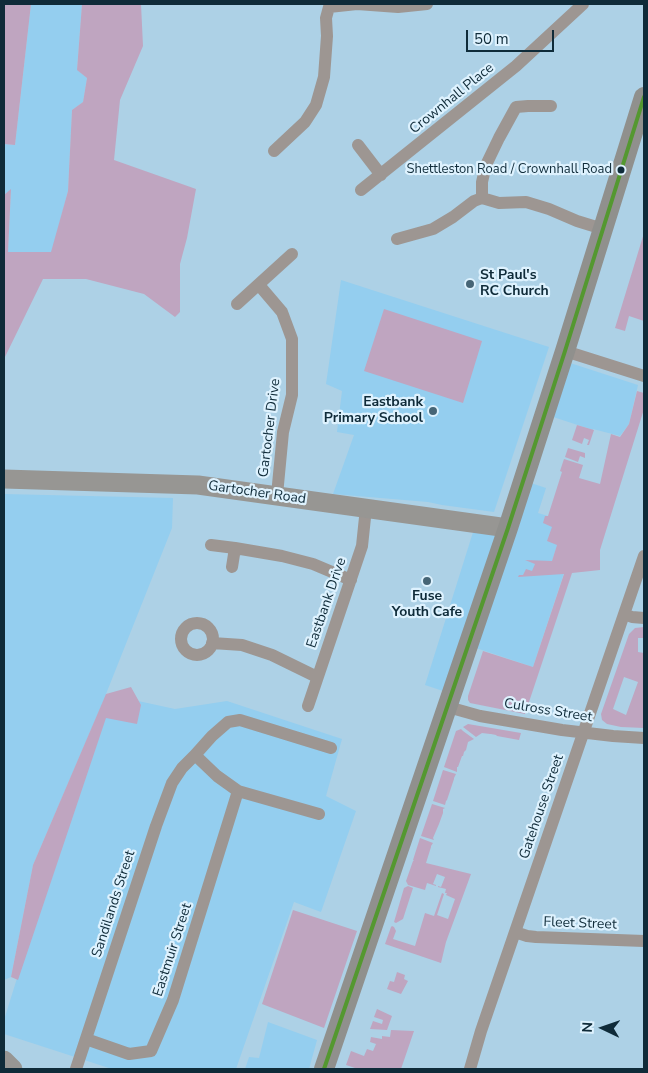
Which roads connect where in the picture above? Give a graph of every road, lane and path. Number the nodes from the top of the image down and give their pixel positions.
1 (427, 4) edge
2 (583, 4) edge
3 (328, 5) edge
4 (644, 98) edge
5 (551, 106) dead end
6 (640, 129) edge
7 (358, 145) dead end
8 (274, 150) dead end
9 (381, 175) junction
10 (361, 190) dead end
11 (482, 198) junction
12 (603, 229) junction
13 (397, 239) dead end
14 (292, 254) dead end
15 (259, 285) junction
16 (237, 304) dead end
17 (565, 351) junction
18 (644, 376) edge
19 (4, 479) edge
20 (277, 496) junction
21 (366, 508) junction
22 (508, 528) junction
23 (210, 545) dead end
24 (235, 548) junction
25 (644, 556) edge
26 (232, 567) dead end
27 (351, 580) junction
28 (624, 614) junction
29 (644, 618) edge
30 (212, 643) dead end
31 (317, 677) junction
32 (308, 706) dead end
33 (448, 707) junction
34 (583, 733) junction
35 (644, 738) edge
36 (331, 748) dead end
37 (195, 755) junction
38 (238, 791) junction
39 (320, 814) dead end
40 (515, 932) junction
41 (644, 941) edge
42 (86, 1038) junction
43 (4, 1060) edge
44 (13, 1069) edge
45 (76, 1069) edge
46 (324, 1069) edge
47 (470, 1069) edge

1 - 3 street
2 - 9 street, Crownhall Place
3 - 8 street
4 - 6 main road
5 - 11 street
6 - 12 main road
7 - 9 street
9 - 10 street, Crownhall Place
11 - 12 street
11 - 13 street
12 - 17 main road
14 - 15 street
15 - 16 street
15 - 20 street, Gartocher Drive
17 - 18 street
17 - 22 main road
19 - 20 main road, Gartocher Road
20 - 21 main road, Gartocher Road
21 - 22 main road, Gartocher Road
21 - 27 street, Eastbank Drive
22 - 33 main road
23 - 24 street
24 - 26 street
24 - 27 street
25 - 28 street, Gatehouse Street
27 - 31 street, Eastbank Drive
28 - 29 street
28 - 34 street, Gatehouse Street
30 - 31 street
31 - 32 street, Eastbank Drive
33 - 34 street, Culross Street
33 - 46 main road
34 - 35 street, Culross Street
34 - 40 street, Gatehouse Street
36 - 37 street, Sandilands Street
37 - 38 street
37 - 42 street, Sandilands Street
38 - 39 street
38 - 42 street, Eastmuir Street
40 - 41 street, Fleet Street
40 - 47 street, Gatehouse Street
42 - 45 street, Sandilands Street
43 - 44 main road

